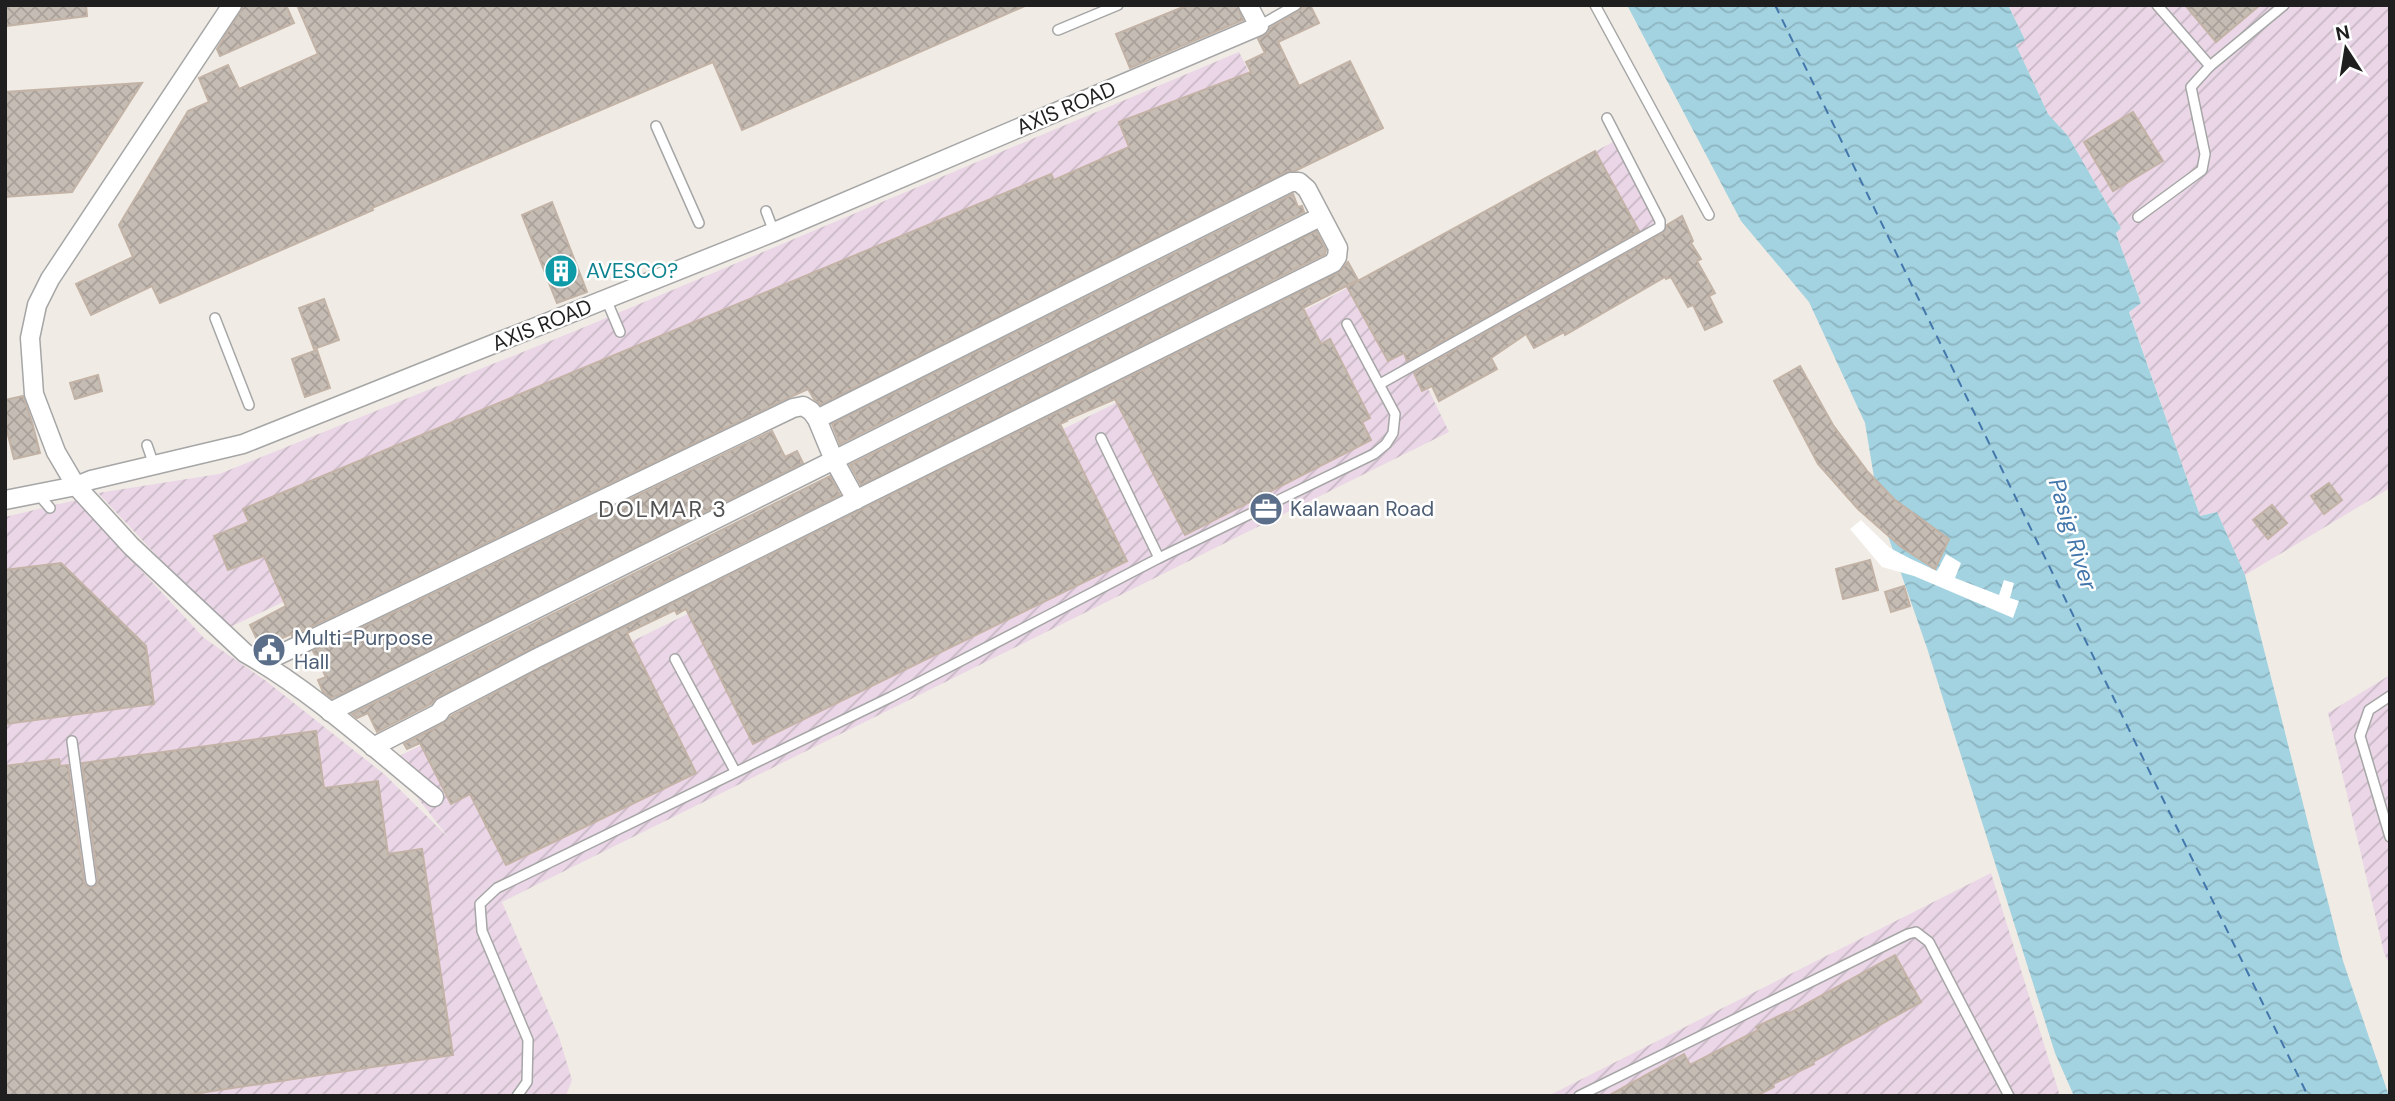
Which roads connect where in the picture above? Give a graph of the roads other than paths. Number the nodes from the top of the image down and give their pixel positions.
1 (232, 5) edge
2 (1118, 5) edge
3 (1248, 5) edge
4 (1296, 5) edge
5 (1595, 5) edge
6 (2157, 5) edge
7 (2284, 5) edge
8 (1259, 26) junction
9 (1058, 30) dead end
10 (2210, 66) junction
11 (1607, 118) dead end
12 (656, 126) dead end
13 (766, 211) dead end
14 (1709, 215) dead end
15 (1320, 216) junction
16 (2138, 217) dead end
17 (699, 223) dead end
18 (774, 232) junction
19 (606, 299) junction
20 (215, 318) dead end
21 (1347, 324) dead end
22 (620, 332) dead end
23 (1380, 384) junction
24 (249, 405) dead end
25 (817, 419) junction
26 (1101, 438) dead end
27 (147, 445) dead end
28 (834, 460) junction
29 (154, 465) junction
30 (76, 486) junction
31 (37, 493) junction
32 (5, 500) edge
33 (856, 500) junction
34 (50, 508) dead end
35 (1160, 558) junction
36 (675, 659) dead end
37 (262, 663) junction
38 (2390, 696) edge
39 (330, 712) junction
40 (72, 741) dead end
41 (373, 747) junction
42 (735, 771) junction
43 (434, 797) dead end
44 (2390, 837) edge
45 (91, 881) dead end
46 (517, 1096) edge
47 (1578, 1096) edge
48 (2009, 1096) edge

1 - 30 street
2 - 9 lane
3 - 8 street
4 - 8 lane
5 - 14 lane
6 - 10 lane
7 - 10 lane
8 - 18 street, AXIS ROAD
10 - 16 lane
11 - 23 lane
12 - 17 lane
13 - 18 lane
15 - 25 street
15 - 28 street
15 - 33 street
18 - 19 street, AXIS ROAD
19 - 22 lane
19 - 29 street, AXIS ROAD
20 - 24 lane
21 - 23 lane
23 - 35 lane
25 - 28 street
25 - 37 street
26 - 35 lane
27 - 29 lane
28 - 33 street
28 - 39 street
29 - 30 street, AXIS ROAD
30 - 31 street, AXIS ROAD
30 - 37 street
31 - 32 street, AXIS ROAD
31 - 34 lane
33 - 41 street
35 - 42 lane
36 - 42 lane
37 - 39 street
38 - 44 lane
39 - 41 street
40 - 45 lane
41 - 43 street
42 - 46 lane
47 - 48 lane

